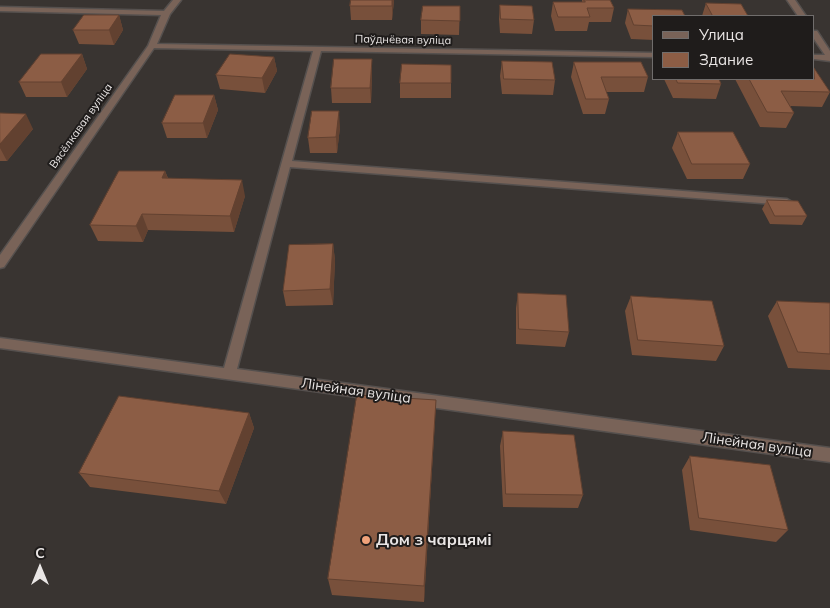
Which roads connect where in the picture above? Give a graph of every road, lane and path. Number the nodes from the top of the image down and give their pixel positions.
1 (177, 0) edge
2 (791, 0) edge
3 (0, 9) edge
4 (166, 13) junction
5 (801, 15) edge
6 (815, 34) edge
7 (152, 46) junction
8 (317, 50) junction
9 (652, 55) edge
10 (830, 57) edge
11 (815, 58) edge
12 (286, 164) junction
13 (789, 202) edge
14 (0, 264) edge
15 (0, 343) edge
16 (229, 374) junction
17 (830, 455) edge

1 - 4 street, Вясёлкавая вуліца
2 - 5 street
3 - 4 street
4 - 7 street, Вясёлкавая вуліца
6 - 10 street
7 - 8 street, Паўднёвая вуліца
7 - 14 street, Вясёлкавая вуліца
8 - 9 street, Паўднёвая вуліца
8 - 12 street
10 - 11 street
12 - 13 street
12 - 16 street
15 - 16 street, Лінейная вуліца
16 - 17 street, Лінейная вуліца

